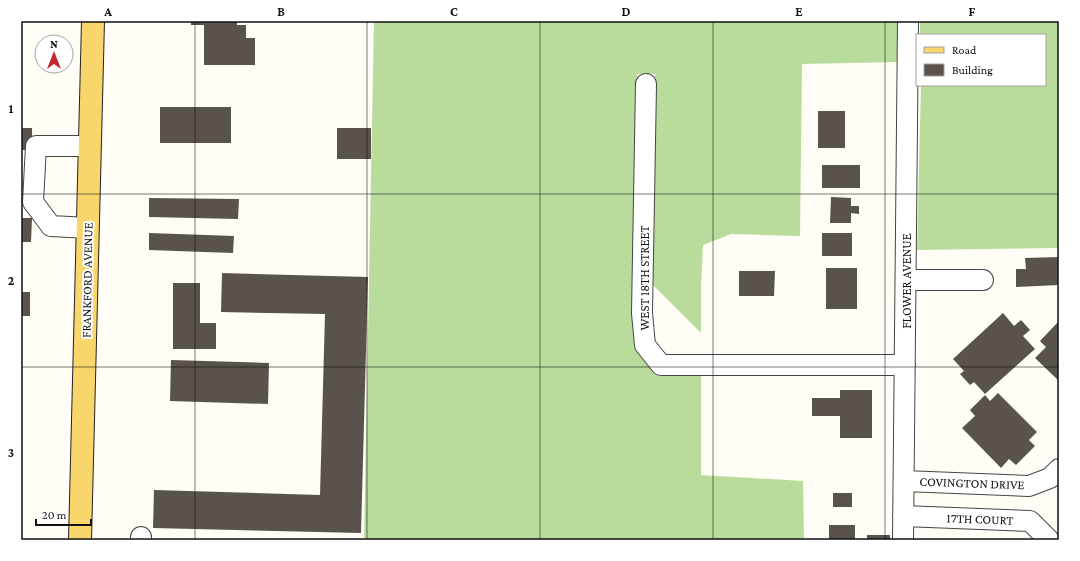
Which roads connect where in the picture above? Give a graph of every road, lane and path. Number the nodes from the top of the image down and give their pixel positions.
1 (93, 21) edge
2 (908, 21) edge
3 (646, 84) dead end
4 (90, 146) junction
5 (88, 228) junction
6 (906, 280) junction
7 (983, 280) dead end
8 (905, 364) junction
9 (1059, 469) edge
10 (904, 481) junction
11 (903, 516) junction
12 (80, 540) edge
13 (903, 540) edge
14 (1049, 540) edge

1 - 4 main road, FRANKFORD AVENUE
2 - 6 street, FLOWER AVENUE
3 - 8 street, WEST 18TH STREET
4 - 5 main road, FRANKFORD AVENUE
4 - 5 street
5 - 12 main road, FRANKFORD AVENUE
6 - 7 street
6 - 8 street, FLOWER AVENUE
8 - 10 street, FLOWER AVENUE
9 - 10 street, COVINGTON DRIVE
10 - 11 street, FLOWER AVENUE
11 - 13 street, FLOWER AVENUE
11 - 14 street, 17TH COURT

